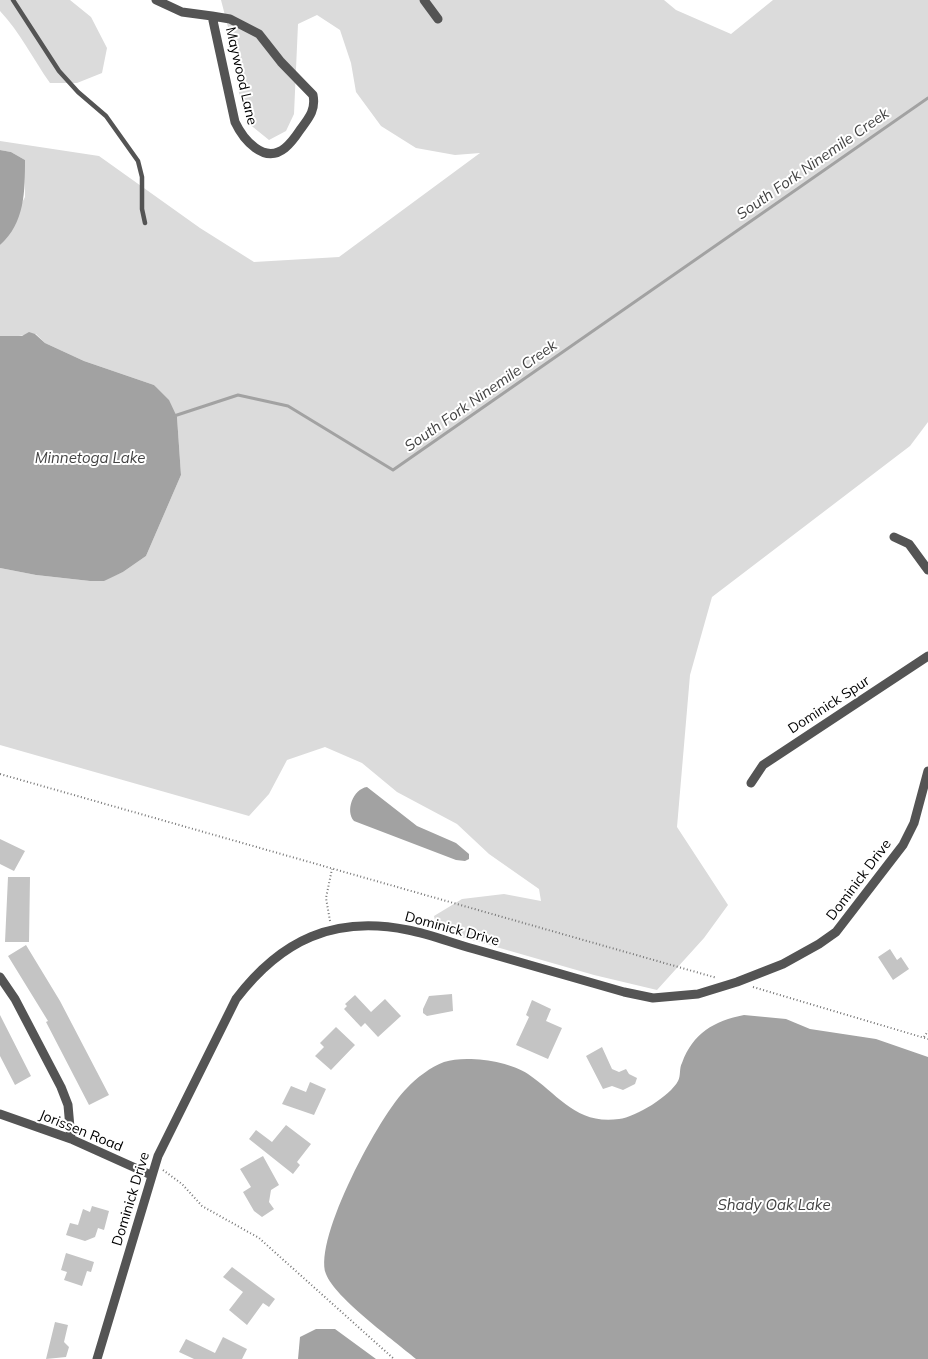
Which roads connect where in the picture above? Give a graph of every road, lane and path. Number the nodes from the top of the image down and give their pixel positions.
1 (13, 0) edge
2 (156, 0) edge
3 (424, 0) edge
4 (212, 16) junction
5 (438, 19) dead end
6 (145, 223) dead end
7 (894, 537) dead end
8 (928, 570) edge
9 (928, 656) edge
10 (928, 771) edge
11 (0, 774) edge
12 (751, 783) dead end
13 (333, 868) junction
14 (330, 921) dead end
15 (0, 977) edge
16 (738, 982) junction
17 (928, 1031) edge
18 (924, 1038) junction
19 (928, 1039) edge
20 (0, 1114) edge
21 (71, 1139) junction
22 (162, 1169) dead end
23 (151, 1176) junction
24 (97, 1359) edge
25 (394, 1359) edge

1 - 6 lane
2 - 4 street, Maywood Lane
3 - 5 street
4 - 4 street, Maywood Lane
7 - 8 street
9 - 12 street, Dominick Spur
10 - 16 street, Dominick Drive
11 - 13 path
13 - 14 path
13 - 16 path
15 - 21 street
16 - 18 path
16 - 23 street, Dominick Drive
17 - 18 path
18 - 19 path
20 - 21 street, Jorissen Road
21 - 23 street, Jorissen Road
22 - 25 path
23 - 24 street, Dominick Drive

